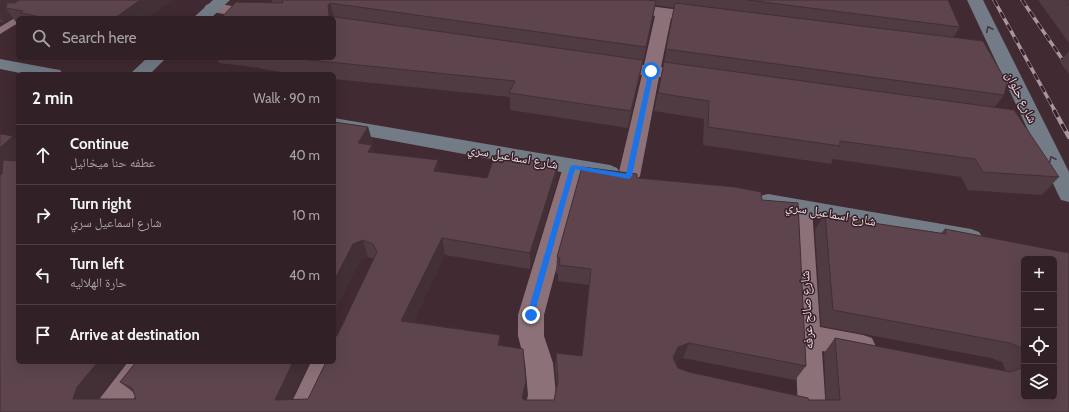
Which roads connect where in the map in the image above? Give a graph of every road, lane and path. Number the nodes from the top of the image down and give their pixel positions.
1 (568, 0) edge
2 (975, 0) edge
3 (212, 9) edge
4 (664, 12) junction
5 (265, 16) edge
6 (16, 20) edge
7 (719, 20) edge
8 (0, 31) edge
9 (155, 60) edge
10 (0, 64) edge
11 (597, 64) edge
12 (651, 71) junction
13 (43, 72) edge
14 (141, 72) edge
15 (706, 79) edge
16 (336, 124) edge
17 (573, 167) junction
18 (1069, 194) edge
19 (746, 198) edge
20 (801, 208) junction
21 (992, 242) edge
22 (807, 336) junction
23 (884, 351) edge
24 (143, 364) edge
25 (323, 364) edge
26 (804, 402) edge
27 (119, 410) edge
28 (301, 412) edge
29 (538, 412) edge

1 - 4 street
18 -> 2 street, شارع حلوان
3 - 5 street
4 - 7 street
4 - 12 street
6 - 8 lane
9 - 14 street
10 - 13 street
11 - 12 street
12 - 15 street
12 - 17 street, شارع اسماعيل سري
16 - 17 street, شارع اسماعيل سري
17 - 29 street
19 - 20 street, شارع اسماعيل سري
20 - 21 street, شارع اسماعيل سري
20 - 22 street, شارع صالح عرفه
22 - 23 street
22 - 26 street, شارع صالح عرفه
24 - 27 street
25 - 28 street

